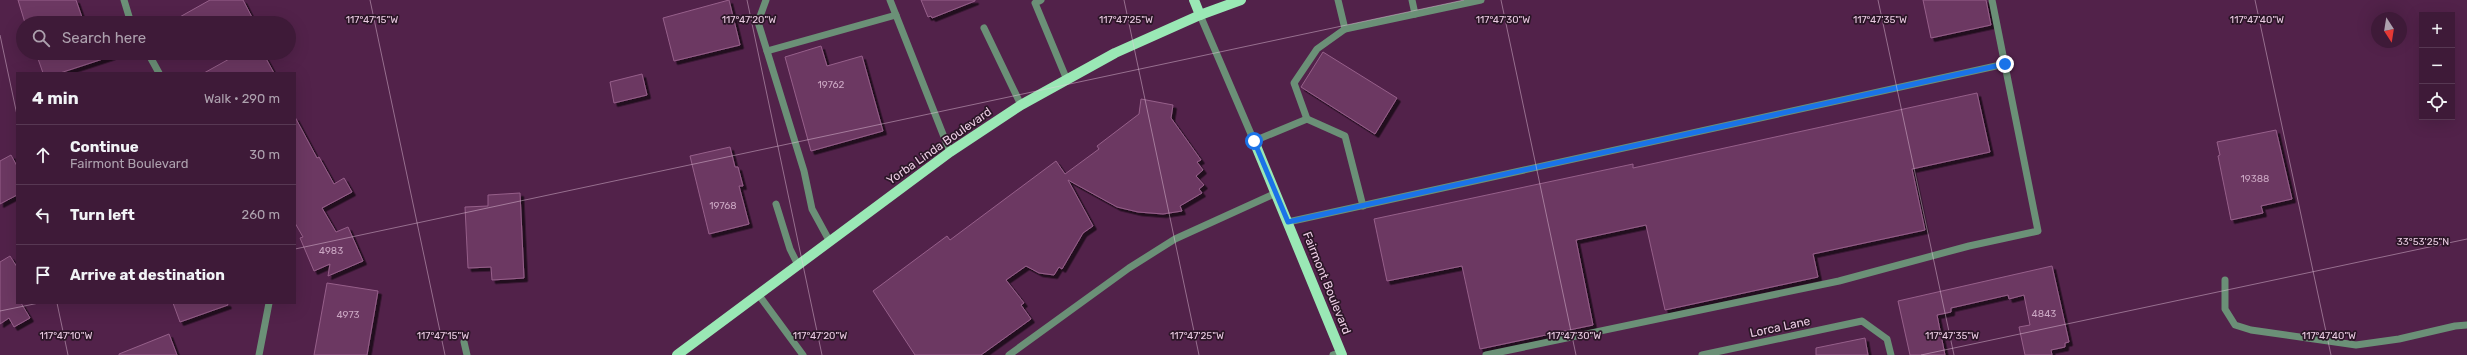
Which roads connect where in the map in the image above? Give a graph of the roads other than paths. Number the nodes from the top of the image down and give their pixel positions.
1 (124, 0) edge
2 (766, 0) edge
3 (890, 0) edge
4 (1041, 0) edge
5 (1194, 0) edge
6 (1241, 0) edge
7 (1338, 0) edge
8 (1412, 0) edge
9 (1481, 0) edge
10 (1992, 0) edge
11 (1415, 14) junction
12 (896, 15) junction
13 (1200, 15) junction
14 (129, 16) edge
15 (984, 28) dead end
16 (1346, 29) junction
17 (767, 50) junction
18 (152, 60) edge
19 (2005, 64) junction
20 (158, 72) edge
21 (1067, 80) junction
22 (1021, 105) junction
23 (1307, 119) junction
24 (1254, 141) junction
25 (950, 152) junction
26 (1276, 193) junction
27 (776, 204) dead end
28 (1363, 206) junction
29 (1288, 222) junction
30 (830, 242) junction
31 (798, 265) junction
32 (2225, 280) dead end
33 (758, 294) junction
34 (269, 304) edge
35 (2467, 325) edge
36 (464, 342) dead end
37 (1339, 354) edge
38 (259, 355) edge
39 (467, 355) edge
40 (677, 355) edge
41 (803, 355) edge
42 (1009, 355) edge
43 (1486, 355) edge
44 (1702, 355) edge
45 (1891, 355) edge

1 - 14 street
2 - 17 street
3 - 12 street
4 - 21 street
5 - 13 main road, Fairmont Boulevard
6 - 13 main road, Yorba Linda Boulevard
7 - 16 street
8 - 11 street
9 - 11 street
10 - 19 street
11 - 16 street
12 - 17 street
12 - 25 street
13 - 21 main road, Yorba Linda Boulevard
13 - 24 street, Fairmont Boulevard
15 - 22 street
16 - 23 street
17 - 30 street
18 - 20 street
19 - 28 street
19 - 43 street
21 - 22 main road, Yorba Linda Boulevard
22 - 25 main road, Yorba Linda Boulevard
23 - 24 street
23 - 28 street
24 - 26 main road, Fairmont Boulevard
25 - 30 main road, Yorba Linda Boulevard
26 - 29 main road, Fairmont Boulevard
26 - 42 street
27 - 31 street
28 - 29 street
29 - 37 main road, Fairmont Boulevard
30 - 31 main road, Yorba Linda Boulevard
31 - 33 main road, Yorba Linda Boulevard
32 - 35 street
33 - 40 main road, Yorba Linda Boulevard
33 - 41 street
34 - 38 street
36 - 39 street
44 - 45 street, Lorca Lane

